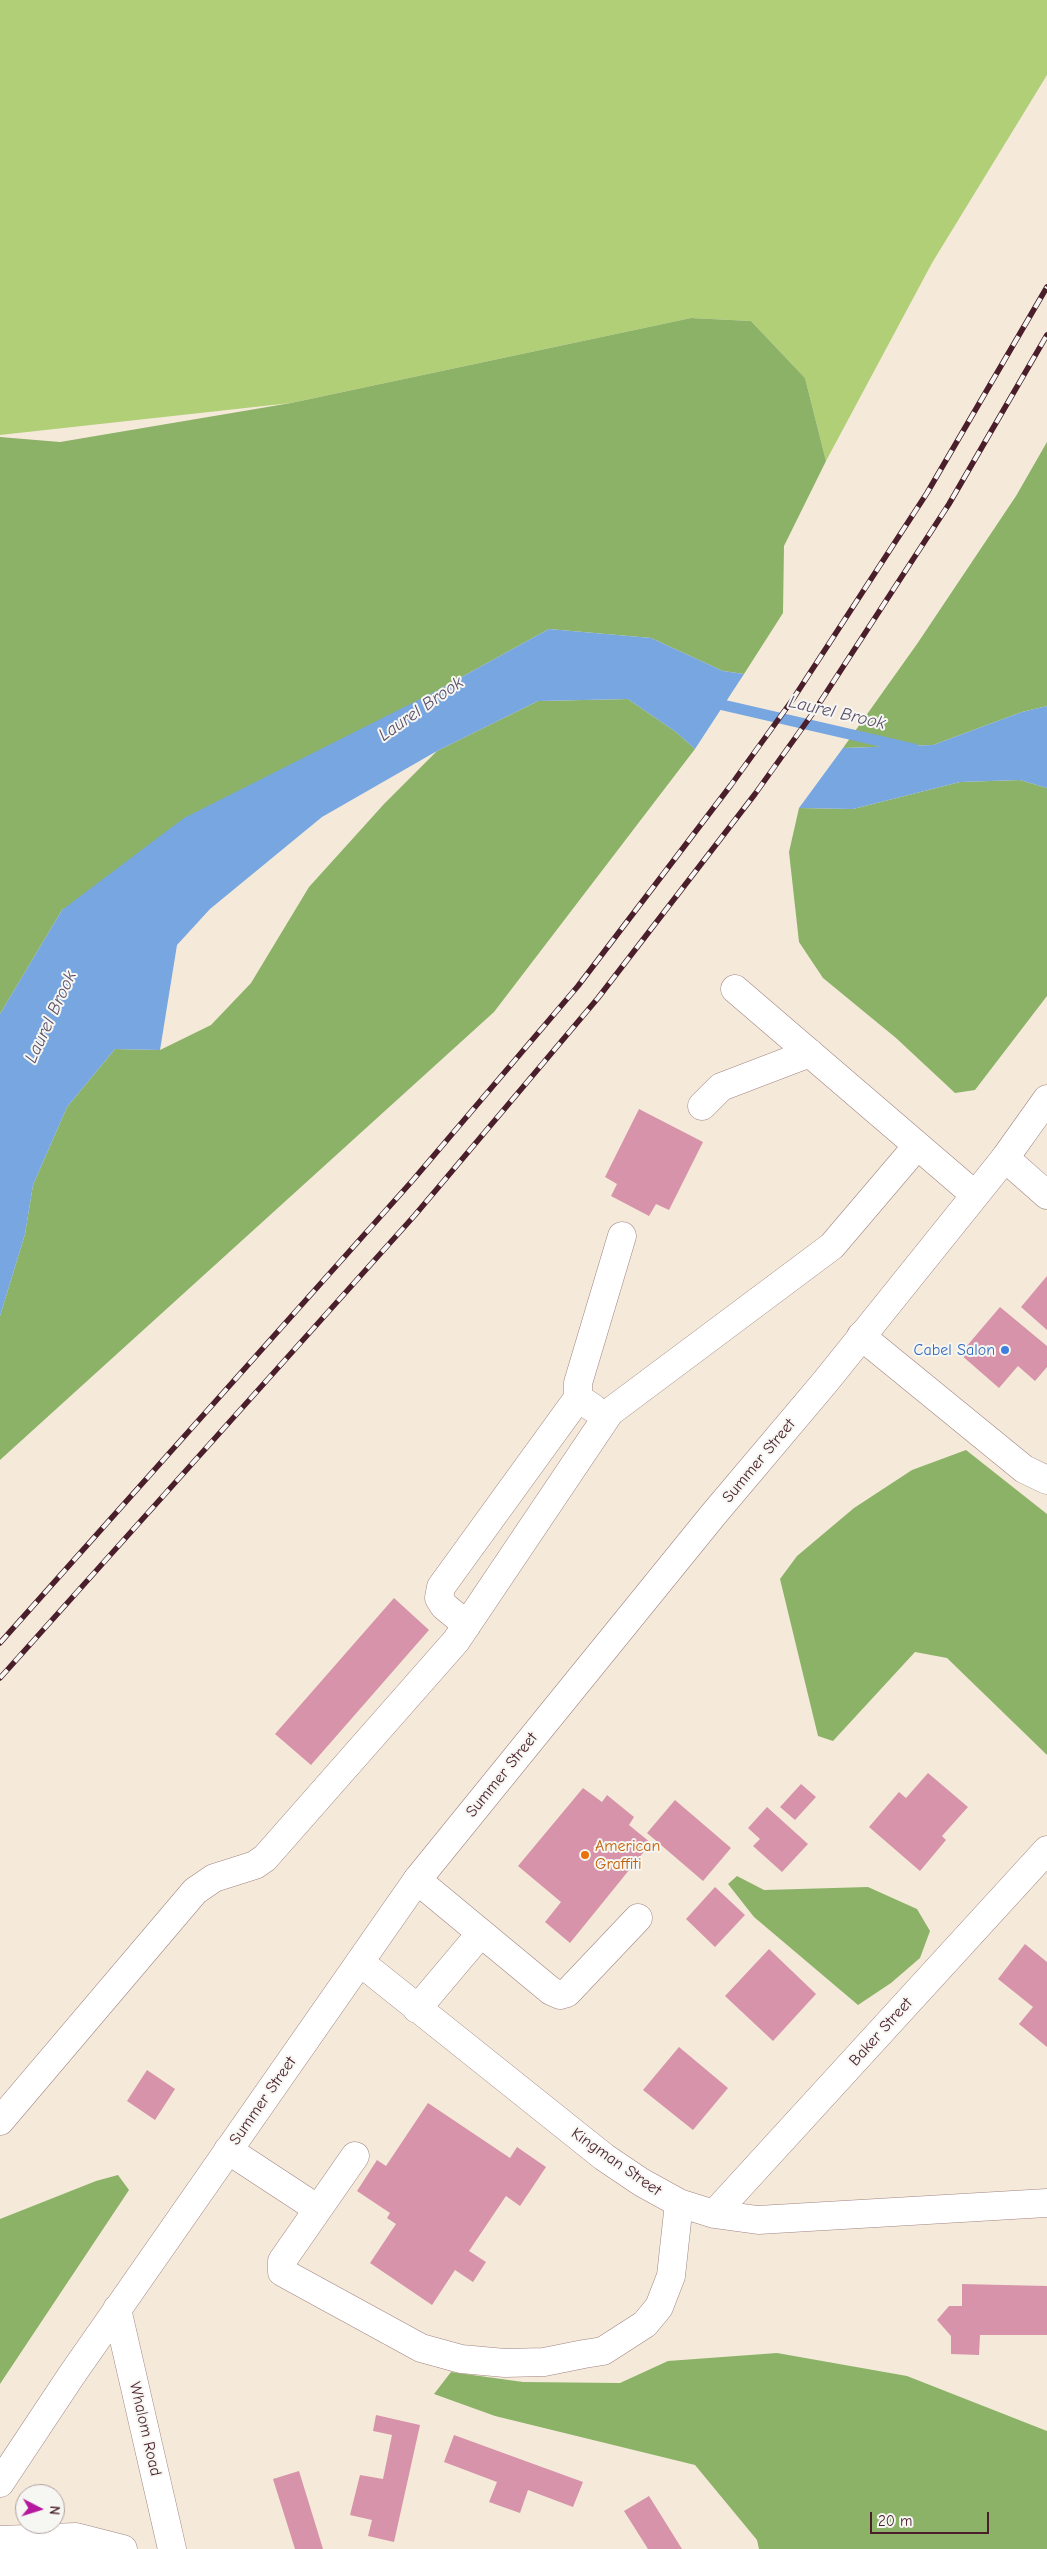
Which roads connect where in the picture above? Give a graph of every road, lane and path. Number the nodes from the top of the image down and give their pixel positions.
1 (735, 989) dead end
2 (810, 1053) junction
3 (1047, 1099) edge
4 (702, 1106) dead end
5 (917, 1146) junction
6 (1005, 1158) junction
7 (975, 1195) junction
8 (1047, 1195) edge
9 (622, 1236) dead end
10 (862, 1336) junction
11 (578, 1398) junction
12 (605, 1417) junction
13 (1047, 1480) edge
14 (467, 1625) junction
15 (1047, 1850) edge
16 (417, 1880) junction
17 (638, 1918) dead end
18 (481, 1933) junction
19 (360, 1962) junction
20 (417, 2008) junction
21 (0, 2122) edge
22 (228, 2150) junction
23 (355, 2156) dead end
24 (1047, 2202) edge
25 (679, 2204) junction
26 (318, 2210) junction
27 (714, 2214) junction
28 (117, 2309) junction
29 (0, 2482) edge
30 (0, 2540) edge
31 (124, 2549) edge
32 (172, 2549) edge

1 - 2 main road
2 - 4 main road
2 - 5 main road
3 - 6 main road, Summer Street
5 - 7 main road
5 - 12 main road
6 - 7 main road, Summer Street
6 - 8 main road
7 - 10 main road, Summer Street
9 - 11 main road
10 - 13 main road
10 - 16 main road, Summer Street
11 - 12 main road
11 - 14 main road
12 - 14 main road
14 - 21 main road
15 - 27 main road, Baker Street
16 - 18 main road
16 - 19 main road, Summer Street
17 - 18 main road
18 - 20 main road
19 - 20 main road, Kingman Street
19 - 22 main road, Summer Street
20 - 25 main road, Kingman Street
22 - 26 main road
22 - 28 main road, Summer Street
23 - 26 main road
24 - 27 main road, Kingman Street
25 - 26 main road
25 - 27 main road, Kingman Street
28 - 29 main road, Summer Street
28 - 32 main road, Whalom Road
30 - 31 main road

